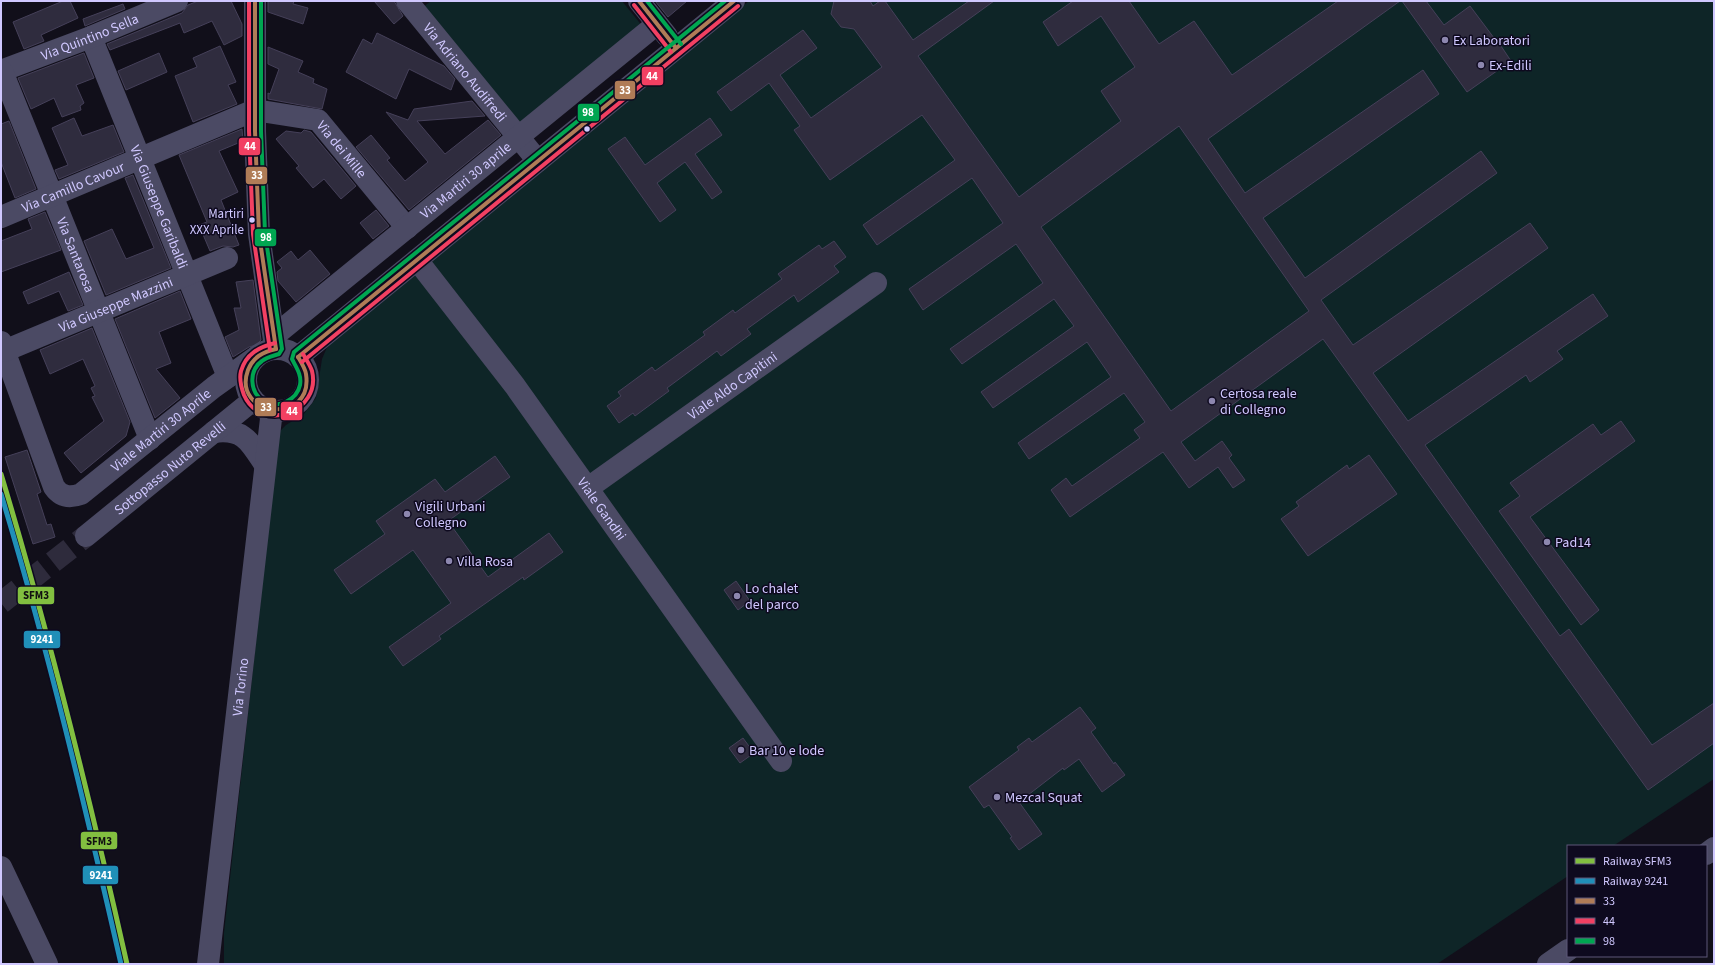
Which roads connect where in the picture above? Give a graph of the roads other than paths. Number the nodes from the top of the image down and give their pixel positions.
1 (177, 1) edge
2 (255, 1) edge
3 (407, 1) edge
4 (639, 1) edge
5 (734, 1) edge
6 (657, 24) junction
7 (91, 37) junction
8 (676, 48) junction
9 (2, 71) edge
10 (255, 110) junction
11 (518, 137) junction
12 (141, 159) junction
13 (538, 161) junction
14 (52, 196) junction
15 (1, 217) edge
16 (407, 228) junction
17 (227, 258) dead end
18 (417, 260) junction
19 (188, 274) junction
20 (876, 283) dead end
21 (99, 312) junction
22 (275, 342) junction
23 (3, 346) edge
24 (256, 357) junction
25 (298, 357) junction
26 (228, 377) junction
27 (253, 400) junction
28 (272, 410) junction
29 (214, 432) junction
30 (150, 439) junction
31 (266, 465) junction
32 (588, 488) junction
33 (86, 536) tunnel mouth
34 (781, 761) dead end
35 (1, 867) edge
36 (1567, 951) edge
37 (47, 964) edge
38 (208, 964) edge
39 (1548, 964) edge

1 - 7 street, Via Quintino Sella
2 - 10 street
3 - 11 street, Via Adriano Audifredi
4 - 6 street
5 - 8 street
6 - 8 street
6 - 11 street, Via Martiri 30 aprile
7 - 9 street, Via Quintino Sella
7 - 12 street, Via Giuseppe Garibaldi
8 - 13 street
9 - 14 street, Via Santarosa
10 - 12 street, Via Camillo Cavour
10 - 16 street, Via dei Mille
10 - 22 street
11 - 13 street, Via Adriano Audifredi
11 - 16 street, Via Martiri 30 aprile
12 - 14 street, Via Camillo Cavour
12 - 19 street, Via Giuseppe Garibaldi
13 - 18 street
14 - 15 street, Via Camillo Cavour
14 - 21 street, Via Santarosa
16 - 22 street, Via Martiri 30 aprile
17 - 19 street, Via Giuseppe Mazzini
18 - 25 street
18 - 32 street, Viale Gandhi
19 - 21 street, Via Giuseppe Mazzini
19 - 26 street, Via Giuseppe Garibaldi
20 - 32 street, Viale Aldo Capitini
21 - 23 street, Via Giuseppe Mazzini
21 - 30 street, Via Santarosa
22 - 24 street
22 - 25 street
23 - 30 street, Viale Martiri 30 Aprile
24 - 26 street, Viale Martiri 30 Aprile
24 - 27 street
25 - 28 street
26 - 30 street, Viale Martiri 30 Aprile
27 - 28 street
27 - 29 street, Sottopasso Nuto Revelli
28 - 31 street, Via Torino
29 - 31 street
29 - 33 street, Sottopasso Nuto Revelli
31 - 38 street, Via Torino
32 - 34 street, Viale Gandhi
35 - 37 street
36 - 39 street

